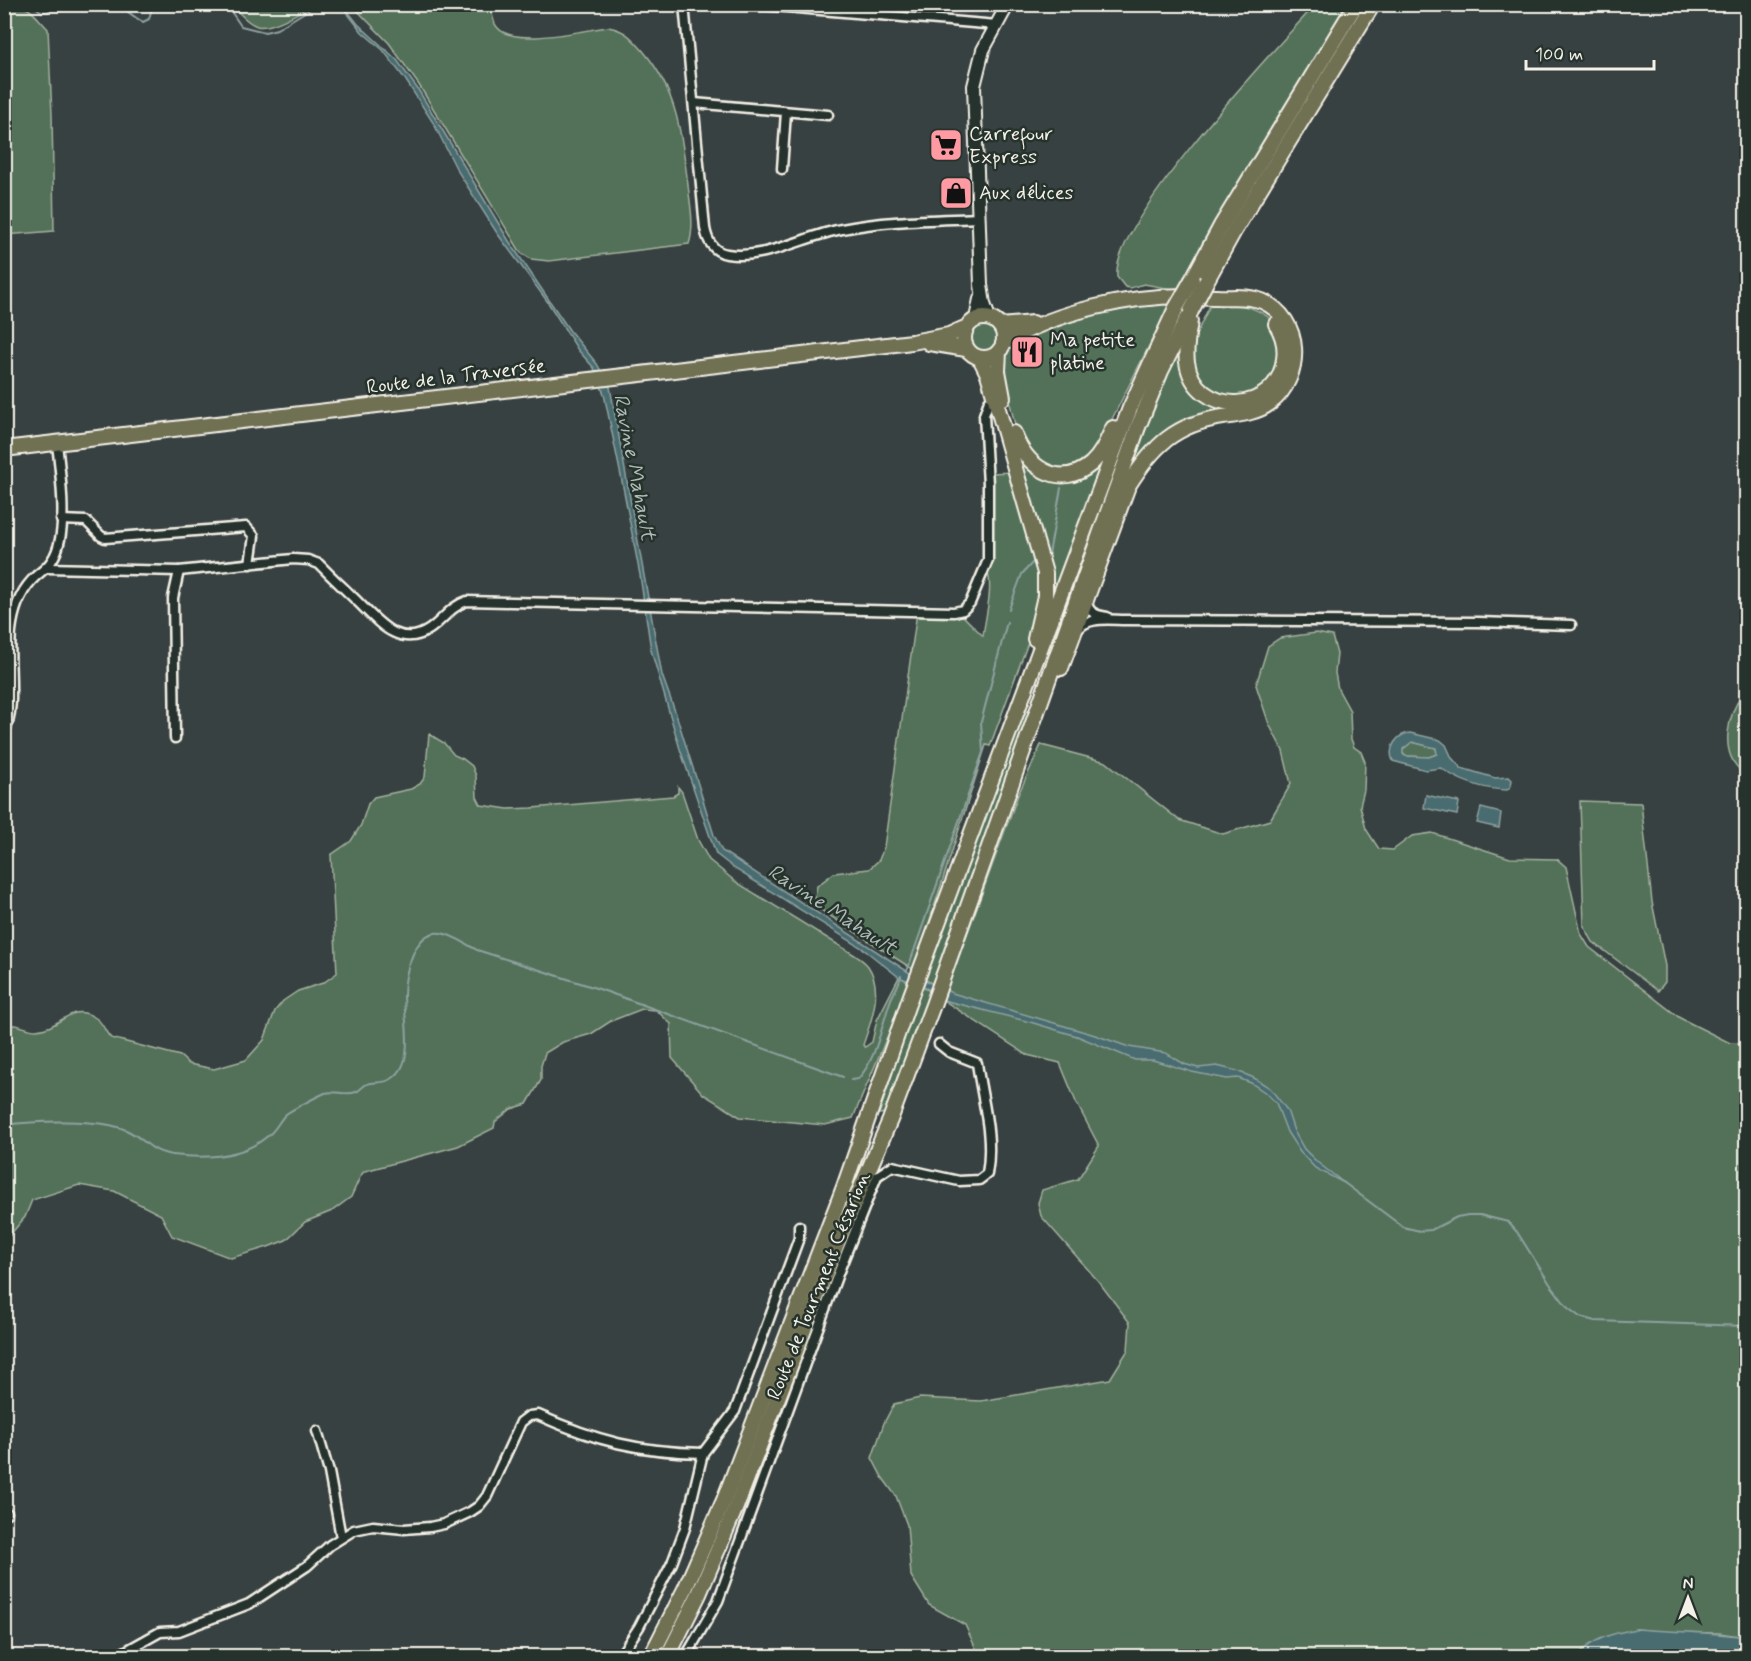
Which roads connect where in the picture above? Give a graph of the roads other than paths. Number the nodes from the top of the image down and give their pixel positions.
1 (684, 4) edge
2 (749, 4) edge
3 (1008, 4) edge
4 (1356, 4) edge
5 (1373, 4) edge
6 (997, 25) junction
7 (694, 103) junction
8 (786, 112) junction
9 (828, 115) dead end
10 (782, 169) dead end
11 (979, 218) junction
12 (1219, 297) junction
13 (1191, 310) junction
14 (1047, 321) junction
15 (983, 323) junction
16 (912, 342) junction
17 (1001, 348) junction
18 (966, 349) junction
19 (980, 358) junction
20 (1145, 372) junction
21 (994, 397) junction
22 (57, 443) junction
23 (4, 449) edge
24 (61, 520) junction
25 (250, 564) junction
26 (47, 568) junction
27 (179, 571) junction
28 (1087, 597) junction
29 (1125, 620) junction
30 (1571, 625) dead end
31 (1070, 647) junction
32 (1020, 700) junction
33 (4, 733) edge
34 (175, 738) dead end
35 (998, 819) junction
36 (939, 1044) dead end
37 (799, 1226) dead end
38 (317, 1431) dead end
39 (703, 1453) junction
40 (341, 1537) junction
41 (117, 1656) edge
42 (620, 1656) edge
43 (651, 1656) edge
44 (668, 1656) edge
45 (686, 1656) edge

1 - 7 street
2 - 6 street
3 - 6 main road
4 - 20 main road, bridge
5 - 13 main road, bridge
6 - 11 main road
7 - 8 street
7 - 11 street
8 - 9 street
8 - 10 street
11 - 15 main road
12 - 13 main road
12 - 14 main road
12 - 28 main road
13 - 35 main road
14 - 15 main road, Route de la Traversée
14 - 17 main road
15 - 16 main road, Route de la Traversée
15 - 17 main road
15 - 18 main road
16 - 18 main road, Route de la Traversée
16 - 22 main road, Route de la Traversée
17 - 19 main road
17 - 20 main road
18 - 19 main road
19 - 21 main road
20 - 32 main road
21 - 25 street
21 - 32 main road
22 - 23 main road, Route de la Traversée
22 - 24 street
24 - 25 street
24 - 26 street
25 - 27 street
26 - 27 street
26 - 33 street
27 - 34 street
28 - 29 street
28 - 31 main road
29 - 30 street
29 - 31 street
31 - 35 main road
32 - 43 main road
35 - 44 main road
36 - 45 street, Route de Tourment Césarion
37 - 39 street
38 - 40 street
39 - 40 street
39 - 42 street
40 - 41 street

